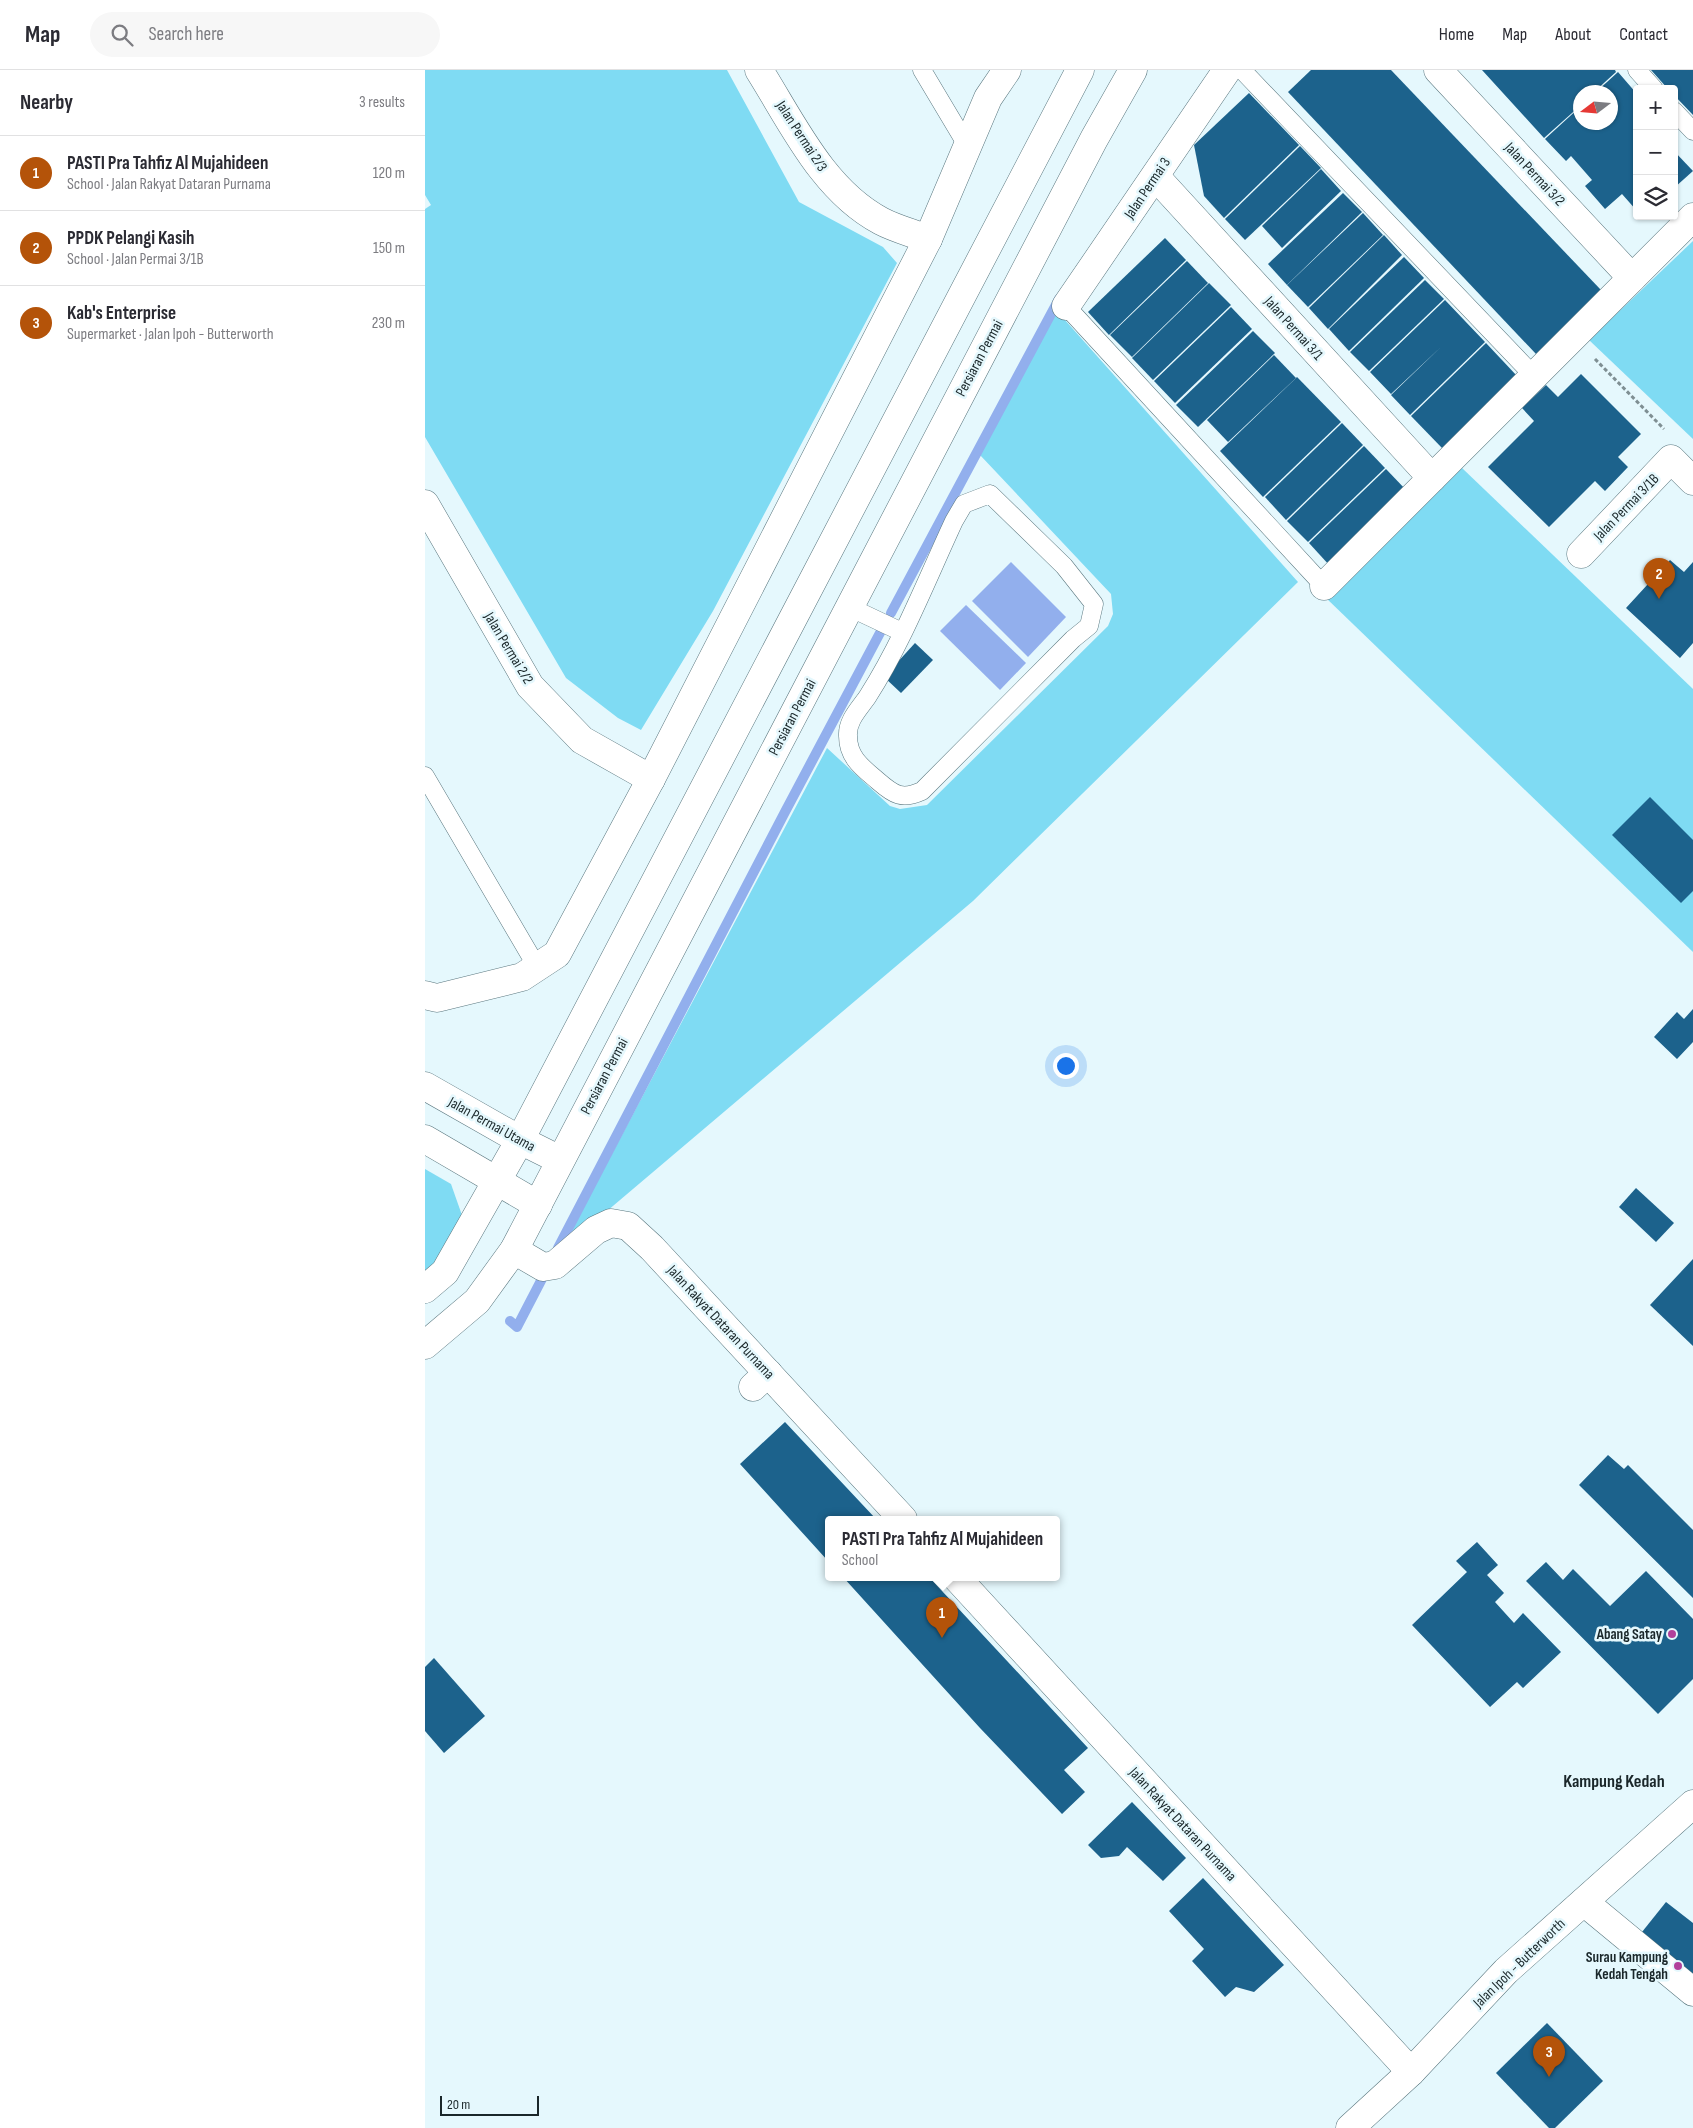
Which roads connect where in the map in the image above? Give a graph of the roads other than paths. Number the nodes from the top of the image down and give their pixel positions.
1 (759, 70) edge
2 (923, 70) edge
3 (1007, 70) edge
4 (1080, 70) edge
5 (1133, 70) edge
6 (1227, 70) edge
7 (1241, 70) edge
8 (1437, 70) edge
9 (1637, 70) edge
10 (1650, 85) edge
11 (1678, 114) edge
12 (1693, 131) edge
13 (968, 147) junction
14 (1156, 177) junction
15 (1693, 217) edge
16 (928, 239) junction
17 (1632, 278) junction
18 (1066, 306) joint
19 (1534, 376) junction
20 (1432, 478) junction
21 (1693, 481) edge
22 (425, 504) edge
23 (1581, 554) dead end
24 (1323, 586) joint
25 (849, 608) junction
26 (902, 632) junction
27 (425, 776) edge
28 (651, 778) junction
29 (537, 967) junction
30 (431, 997) edge
31 (425, 1086) edge
32 (425, 1139) edge
33 (520, 1140) junction
34 (560, 1160) junction
35 (497, 1181) junction
36 (538, 1206) junction
37 (514, 1250) junction
38 (425, 1289) edge
39 (425, 1345) edge
40 (900, 1516) edge
41 (960, 1581) edge
42 (1693, 1804) edge
43 (1584, 1902) junction
44 (1693, 1992) edge
45 (1411, 2072) junction
46 (1350, 2128) edge

1 - 16 main road, Jalan Permai 2/3
2 - 13 lane
3 - 13 main road
4 - 33 main road
5 - 25 main road, Persiaran Permai
6 - 14 main road, Jalan Permai 3
7 - 19 lane
8 - 17 main road, Jalan Permai 3/2
9 - 10 lane
11 - 12 lane
13 - 16 main road
14 - 18 main road, Jalan Permai 3
14 - 20 main road, Jalan Permai 3/1
15 - 17 main road
16 - 28 main road
17 - 19 main road
18 - 24 lane
19 - 20 main road
20 - 24 main road
21 - 23 main road, Jalan Permai 3/1B
22 - 28 main road, Jalan Permai 2/2
25 - 26 lane
25 - 34 main road, Persiaran Permai
26 - 26 lane
27 - 29 lane
28 - 29 main road
29 - 30 main road
31 - 33 main road, Jalan Permai Utama
32 - 35 main road
33 - 34 main road, Jalan Permai Utama
33 - 35 main road
34 - 36 main road, Persiaran Permai
35 - 36 main road
35 - 38 main road
36 - 37 main road, Persiaran Permai
37 - 39 main road, Persiaran Permai
37 - 40 main road, Jalan Rakyat Dataran Purnama
41 - 45 main road, Jalan Rakyat Dataran Purnama
42 - 43 main road, Jalan Ipoh - Butterworth
43 - 44 main road
43 - 45 main road, Jalan Ipoh - Butterworth
45 - 46 main road, Jalan Ipoh - Butterworth

